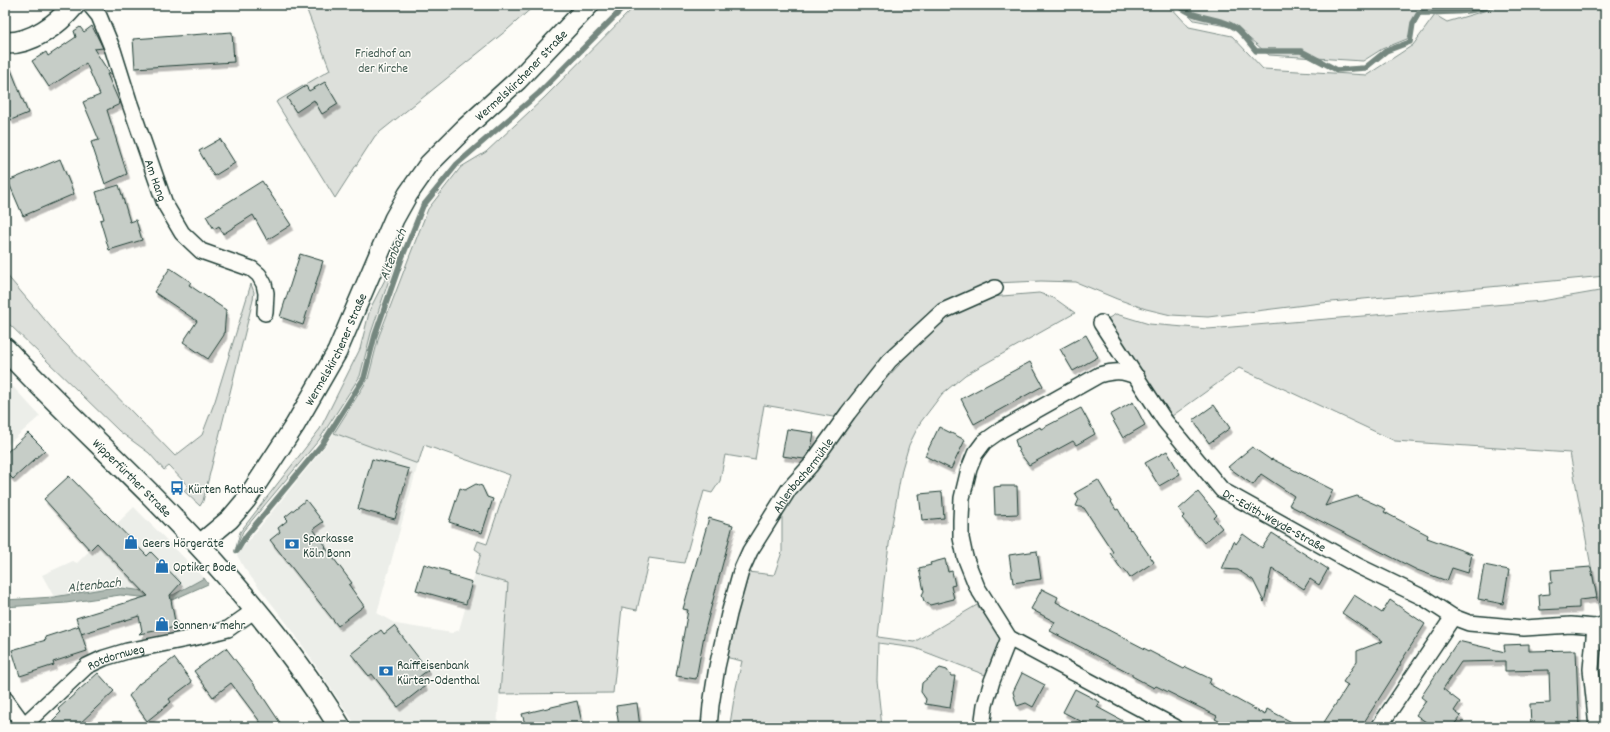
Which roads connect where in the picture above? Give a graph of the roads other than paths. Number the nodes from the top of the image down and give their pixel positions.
1 (74, 5) edge
2 (90, 5) edge
3 (589, 5) edge
4 (5, 44) edge
5 (995, 288) dead end
6 (265, 313) dead end
7 (1101, 323) dead end
8 (5, 349) edge
9 (1137, 377) junction
10 (199, 545) junction
11 (255, 610) junction
12 (1453, 617) junction
13 (1600, 625) edge
14 (1009, 638) junction
15 (5, 699) edge
16 (340, 727) edge
17 (709, 727) edge
18 (982, 727) edge
19 (1175, 727) edge
20 (1379, 727) edge
21 (1596, 727) edge

1 - 4 main road
2 - 6 street, Am Hang
3 - 10 street, Wermelskirchener Straße
5 - 17 street, Ahlenbachermühle
7 - 9 street, Dr.-Edith-Weyde-Straße
8 - 10 main road, Wipperfürther Straße
9 - 12 street, Dr.-Edith-Weyde-Straße
9 - 14 street
10 - 11 main road, Wipperfürther Straße
11 - 15 street, Rotdornweg
11 - 16 main road, Wipperfürther Straße
12 - 13 street, Dr.-Edith-Weyde-Straße
12 - 20 street
13 - 21 street
14 - 18 street
14 - 19 street

